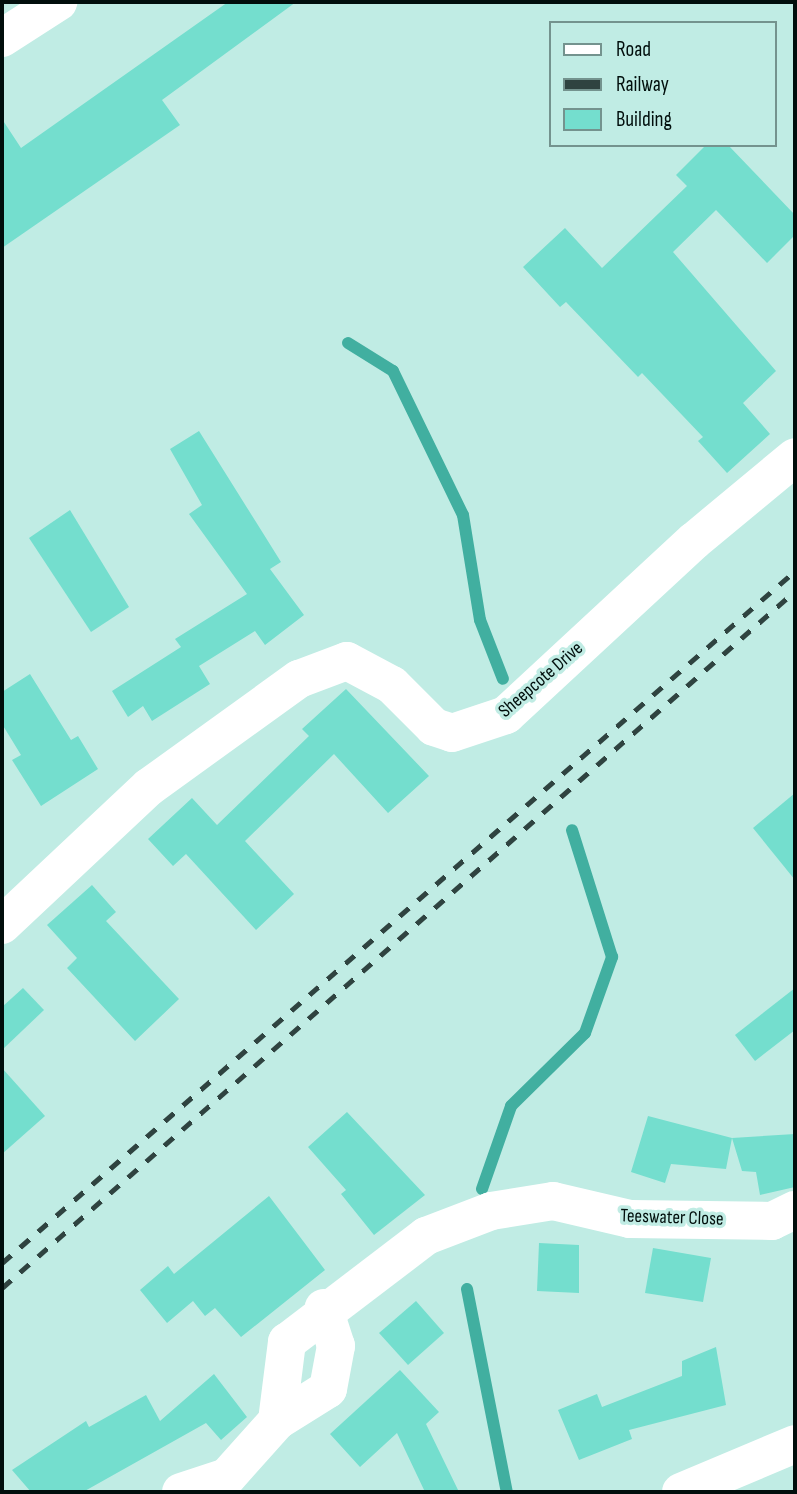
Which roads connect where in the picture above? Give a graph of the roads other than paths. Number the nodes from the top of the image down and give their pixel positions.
1 (58, 2) edge
2 (2, 38) edge
3 (795, 457) edge
4 (2, 925) edge
5 (795, 1210) edge
6 (795, 1444) edge
7 (181, 1492) edge
8 (681, 1492) edge

1 - 2 street
3 - 4 street, Sheepcote Drive
5 - 7 street, Teeswater Close
6 - 8 street

